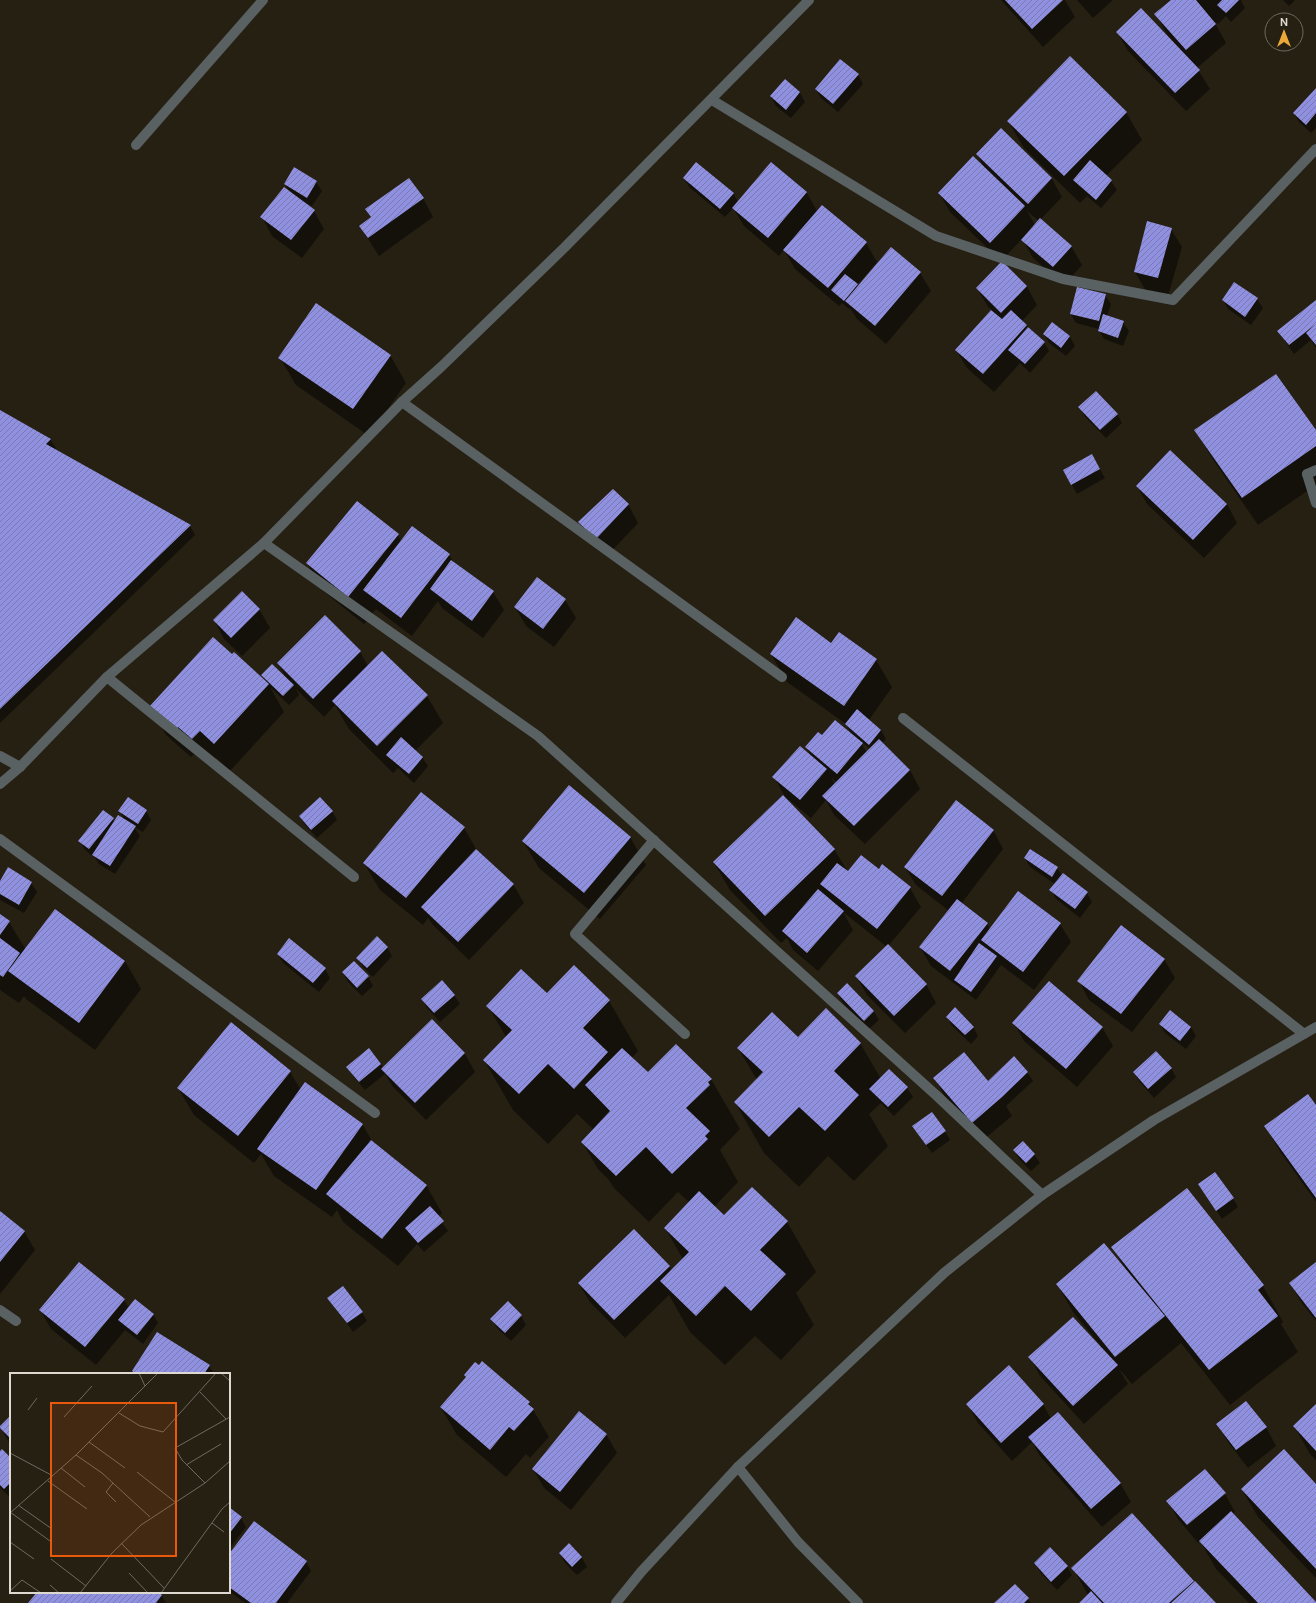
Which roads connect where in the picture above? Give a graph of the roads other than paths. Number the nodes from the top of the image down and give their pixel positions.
1 (263, 0) edge
2 (809, 0) edge
3 (712, 100) junction
4 (136, 145) dead end
5 (1316, 149) edge
6 (402, 402) junction
7 (1311, 472) edge
8 (1316, 503) edge
9 (264, 543) junction
10 (106, 677) junction
11 (782, 677) dead end
12 (903, 718) dead end
13 (0, 756) edge
14 (20, 766) junction
15 (0, 784) edge
16 (0, 839) edge
17 (654, 840) junction
18 (354, 877) dead end
19 (1316, 1027) edge
20 (685, 1034) dead end
21 (1304, 1034) junction
22 (375, 1113) dead end
23 (1042, 1195) junction
24 (0, 1310) edge
25 (16, 1321) dead end
26 (738, 1467) junction
27 (616, 1603) edge
28 (858, 1603) edge

1 - 4 street
2 - 3 street
3 - 5 street
3 - 6 street
6 - 9 street
6 - 11 street
7 - 8 street
9 - 10 street
9 - 17 street
10 - 14 street
10 - 18 street
12 - 21 street
13 - 14 street
14 - 15 street
16 - 22 street
17 - 20 street
17 - 23 street
19 - 21 street
21 - 23 street
23 - 26 street
24 - 25 street
26 - 27 street
26 - 28 street

